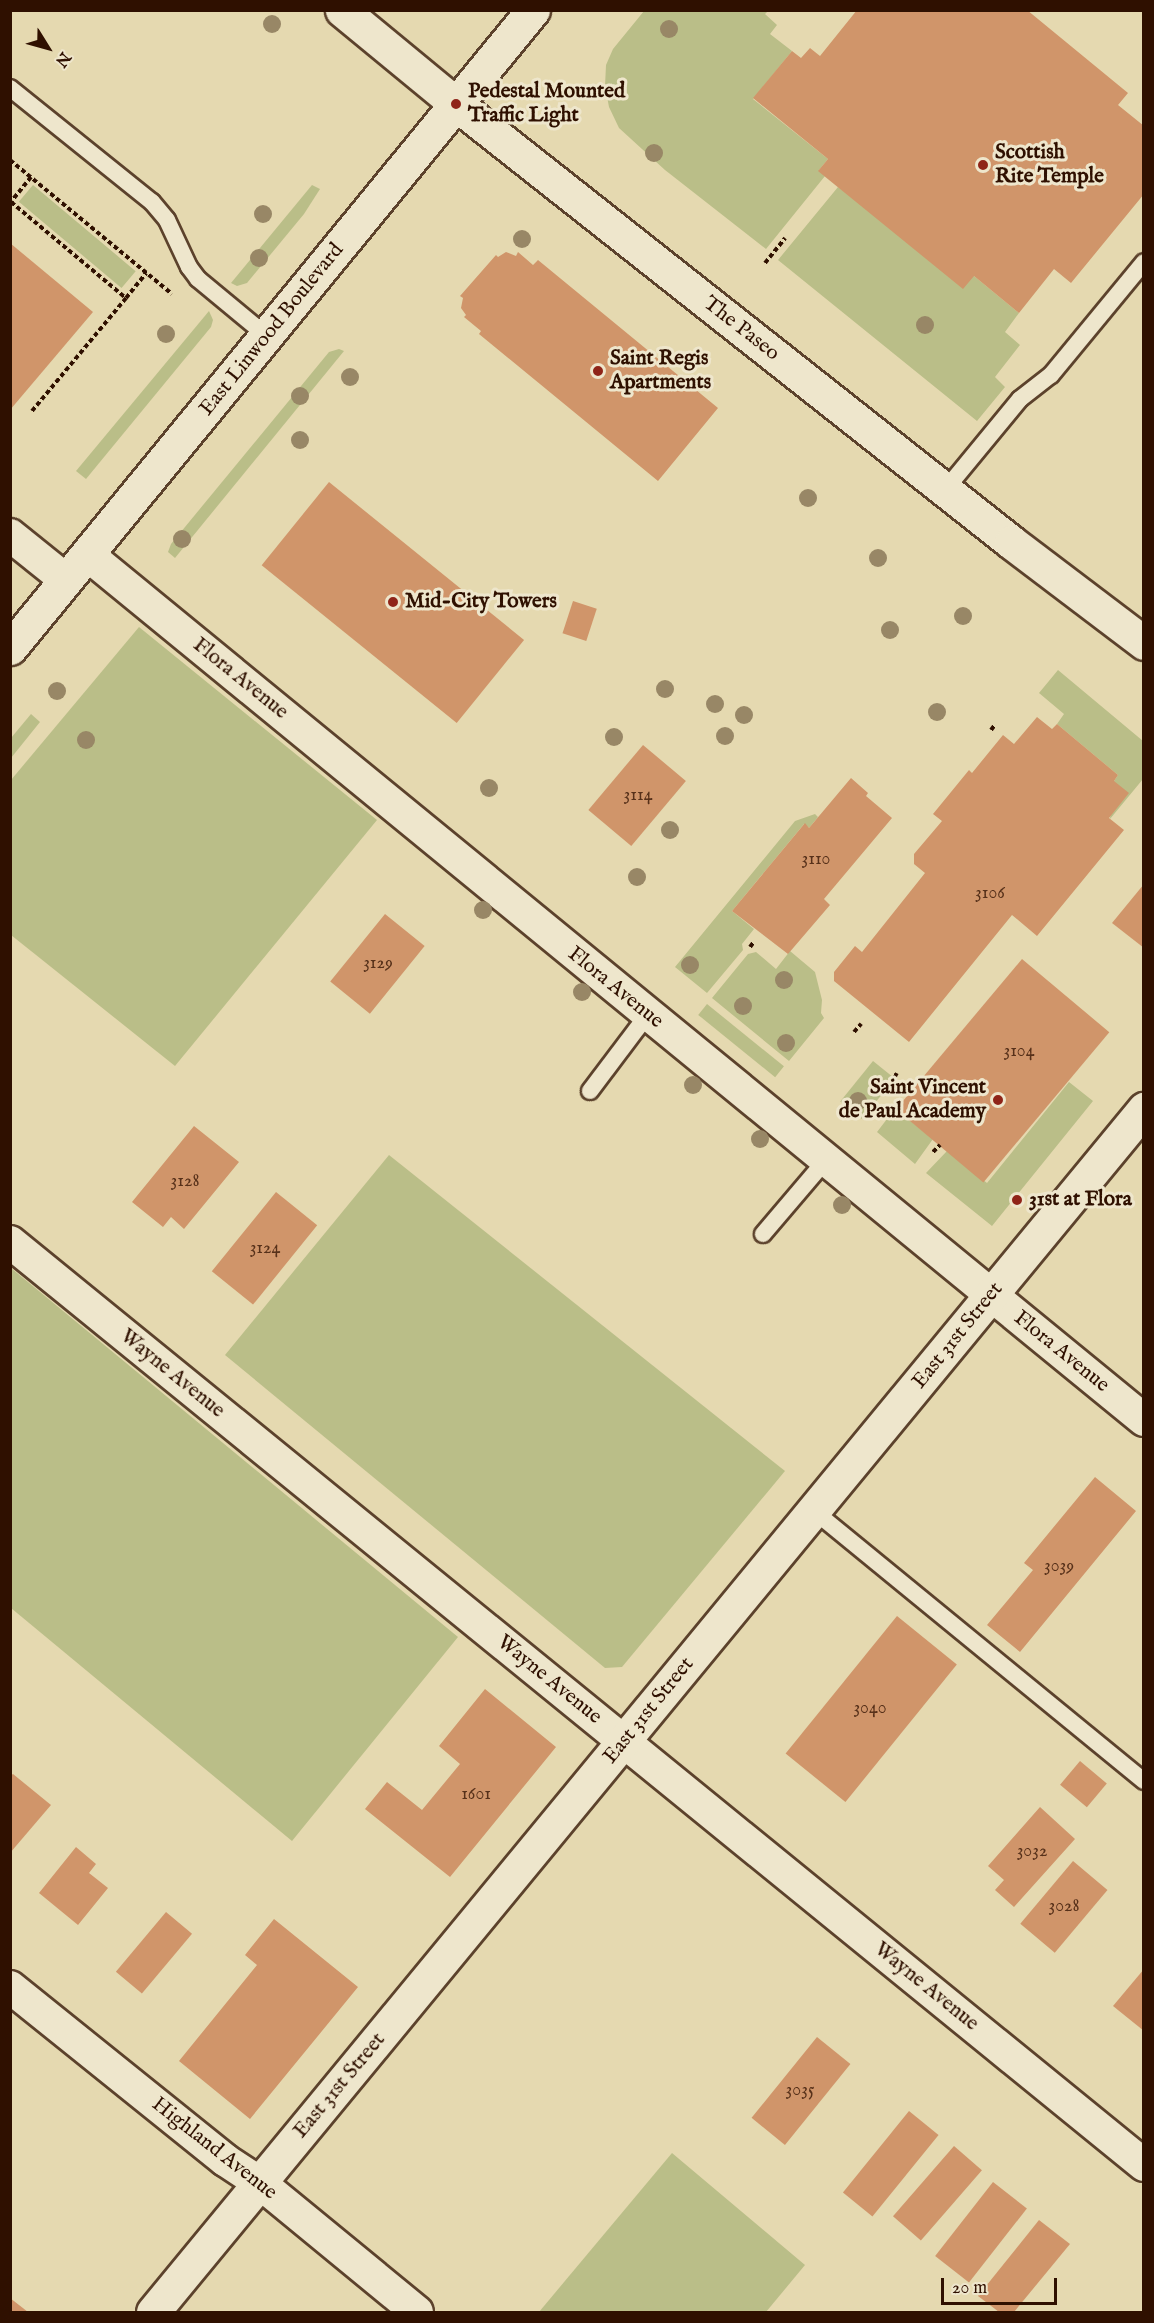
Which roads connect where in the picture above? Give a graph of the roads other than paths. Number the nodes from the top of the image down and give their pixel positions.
1 (342, 10) edge
2 (533, 10) edge
3 (10, 88) edge
4 (456, 105) junction
5 (1143, 262) edge
6 (267, 336) junction
7 (945, 490) junction
8 (10, 535) edge
9 (88, 555) junction
10 (66, 580) junction
11 (1143, 643) edge
12 (10, 648) edge
13 (648, 1014) junction
14 (590, 1091) dead end
15 (1143, 1109) edge
16 (826, 1160) junction
17 (763, 1234) dead end
18 (10, 1242) edge
19 (991, 1295) junction
20 (1143, 1420) edge
21 (814, 1511) junction
22 (624, 1741) junction
23 (1143, 1781) edge
24 (10, 1988) edge
25 (1143, 2165) edge
26 (260, 2183) junction
27 (153, 2313) edge
28 (417, 2313) edge

1 - 4 main road, The Paseo
2 - 4 main road, East Linwood Boulevard
3 - 6 lane
4 - 6 main road, East Linwood Boulevard
4 - 7 main road, The Paseo
5 - 7 lane
6 - 9 main road, East Linwood Boulevard
7 - 11 main road, The Paseo
8 - 10 street
9 - 10 main road, East Linwood Boulevard
9 - 13 street, Flora Avenue
10 - 12 main road, East Linwood Boulevard
13 - 14 lane
13 - 16 street, Flora Avenue
15 - 19 main road, East 31st Street
16 - 17 lane
16 - 19 street, Flora Avenue
18 - 22 street, Wayne Avenue
19 - 20 street, Flora Avenue
19 - 21 main road, East 31st Street
21 - 22 main road, East 31st Street
21 - 23 lane
22 - 25 street, Wayne Avenue
22 - 26 main road, East 31st Street
24 - 26 street, Highland Avenue
26 - 27 main road, East 31st Street
26 - 28 street, Highland Avenue

